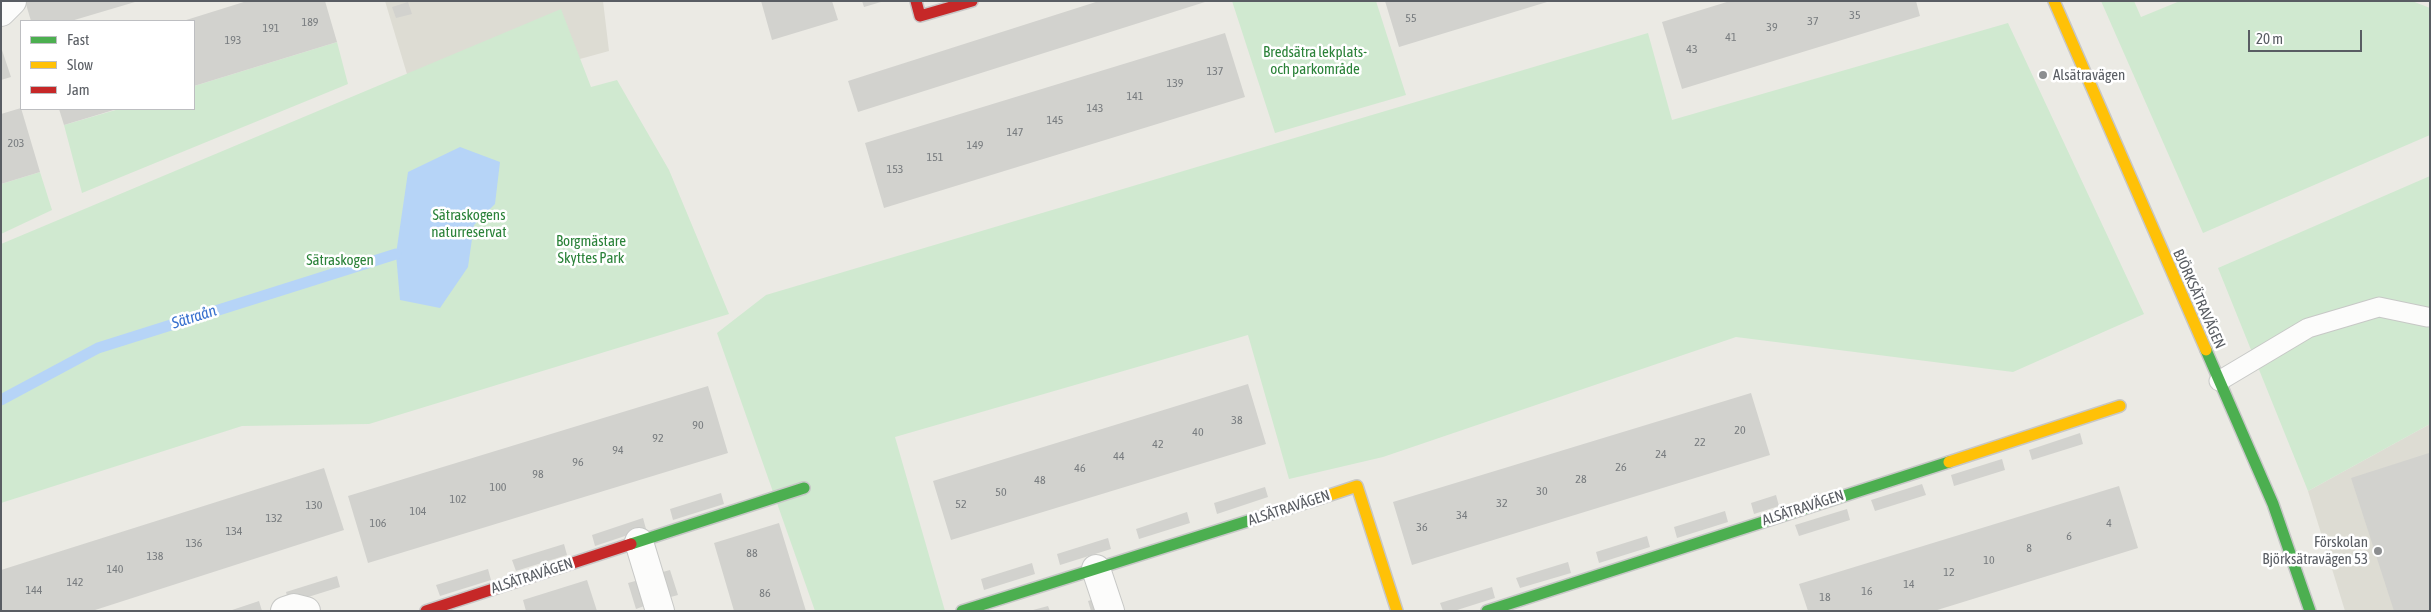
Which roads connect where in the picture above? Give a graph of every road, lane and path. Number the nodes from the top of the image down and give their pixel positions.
1 (12, 1) edge
2 (916, 1) edge
3 (972, 1) edge
4 (2054, 1) edge
5 (1, 12) edge
6 (2427, 317) dead end
7 (2219, 381) junction
8 (2120, 406) dead end
9 (804, 488) dead end
10 (639, 542) junction
11 (1096, 569) junction
12 (285, 611) edge
13 (306, 611) edge
14 (426, 611) edge
15 (660, 611) edge
16 (962, 611) edge
17 (1110, 611) edge
18 (1397, 611) edge
19 (1486, 611) edge
20 (2310, 611) edge

1 - 5 street
2 - 3 street
4 - 7 street, BJÖRKSÄTRAVÄGEN
6 - 7 lane
7 - 20 street, BJÖRKSÄTRAVÄGEN
8 - 19 street, ALSÄTRAVÄGEN
9 - 10 street, ALSÄTRAVÄGEN
10 - 14 street, ALSÄTRAVÄGEN
10 - 15 street
11 - 16 street, ALSÄTRAVÄGEN
11 - 17 street
11 - 18 street, ALSÄTRAVÄGEN
12 - 13 street

